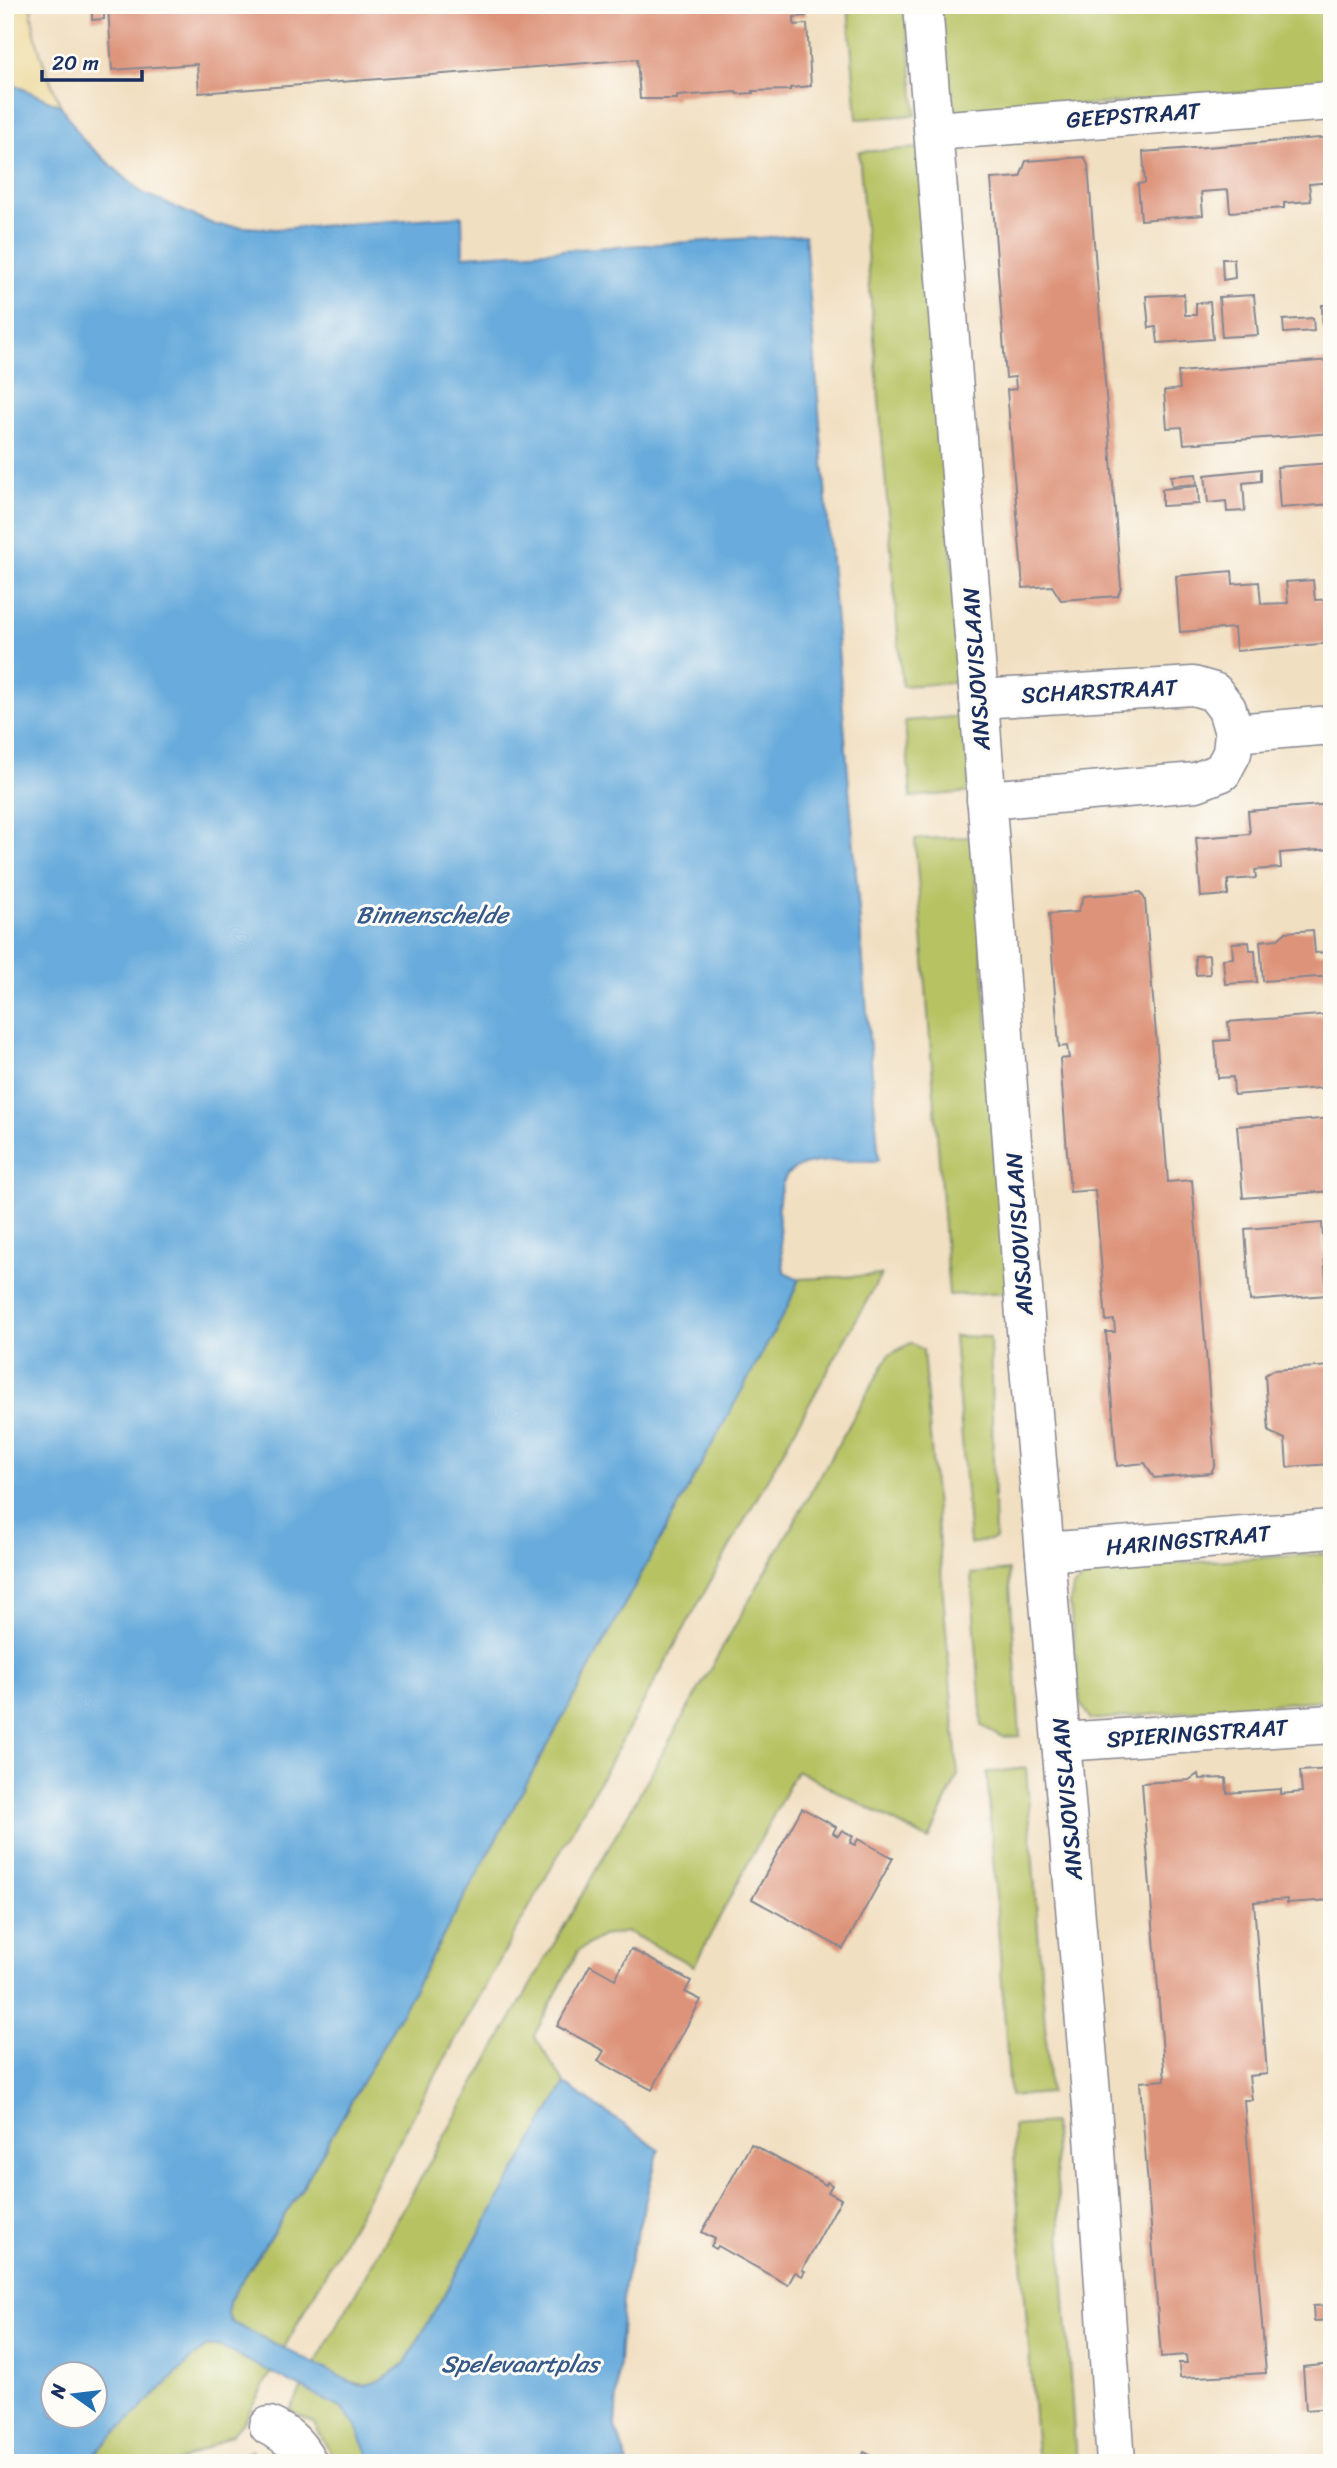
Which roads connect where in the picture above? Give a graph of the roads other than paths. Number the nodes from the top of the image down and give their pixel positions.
1 (923, 5) edge
2 (1332, 100) edge
3 (934, 131) junction
4 (979, 699) junction
5 (1332, 725) edge
6 (1234, 733) junction
7 (986, 800) junction
8 (1332, 1530) edge
9 (1045, 1552) junction
10 (1332, 1724) edge
11 (1062, 1742) junction
12 (270, 2426) dead end
13 (308, 2463) edge
14 (1116, 2463) edge

1 - 3 street, ANSJOVISLAAN
2 - 3 street, GEEPSTRAAT
3 - 4 street, ANSJOVISLAAN
4 - 6 street, SCHARSTRAAT
4 - 7 street, ANSJOVISLAAN
5 - 6 street
6 - 7 street
7 - 9 street, ANSJOVISLAAN
8 - 9 street, HARINGSTRAAT
9 - 11 street, ANSJOVISLAAN
10 - 11 street, SPIERINGSTRAAT
11 - 14 street, ANSJOVISLAAN
12 - 13 street

